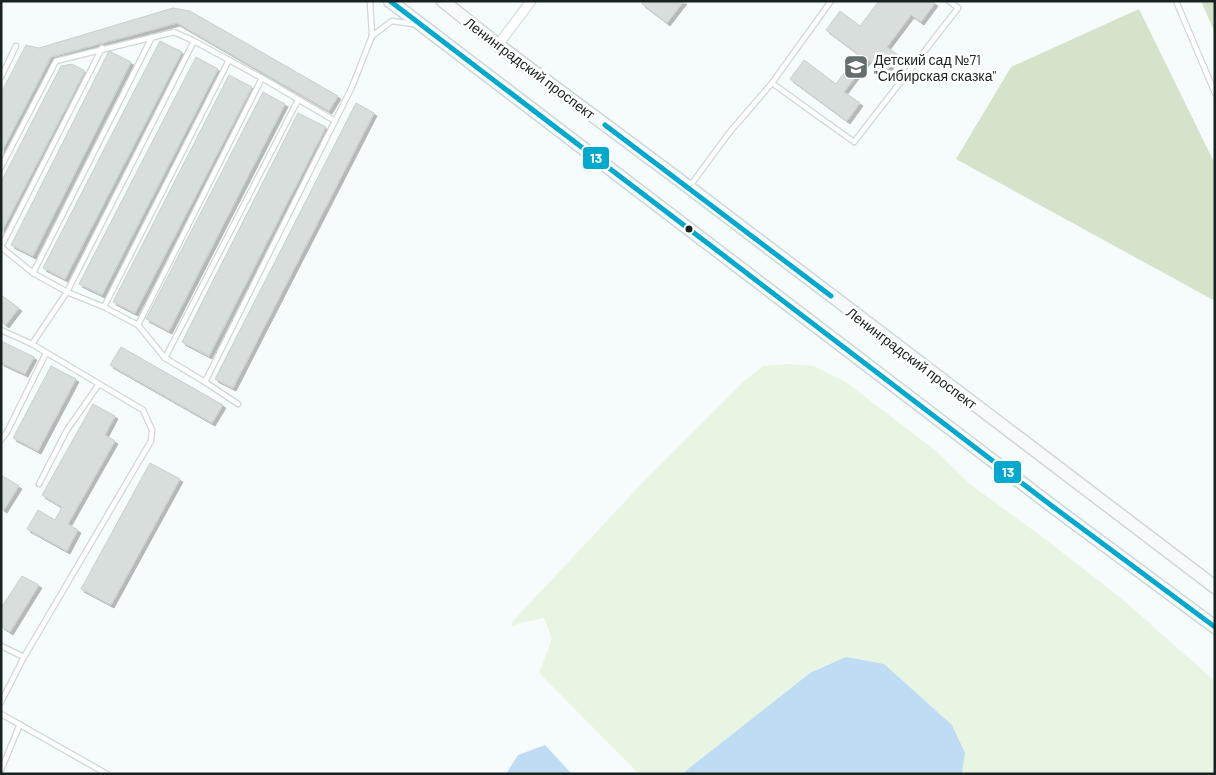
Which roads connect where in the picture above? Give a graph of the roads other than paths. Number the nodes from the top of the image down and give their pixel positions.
1 (370, 1) edge
2 (390, 1) edge
3 (443, 1) edge
4 (531, 1) edge
5 (831, 1) edge
6 (949, 1) edge
7 (1176, 1) edge
8 (420, 24) junction
9 (372, 36) junction
10 (152, 37) junction
11 (194, 41) junction
12 (498, 45) junction
13 (16, 46) dead end
14 (102, 48) junction
15 (229, 60) junction
16 (1, 77) edge
17 (262, 78) junction
18 (772, 83) junction
19 (1215, 94) edge
20 (298, 100) junction
21 (335, 121) junction
22 (1, 167) edge
23 (689, 187) junction
24 (33, 273) junction
25 (67, 292) junction
26 (104, 307) junction
27 (138, 326) junction
28 (1, 330) edge
29 (32, 344) junction
30 (46, 353) junction
31 (165, 358) junction
32 (204, 382) junction
33 (99, 384) junction
34 (238, 404) dead end
35 (1, 440) edge
36 (39, 484) dead end
37 (1215, 588) edge
38 (1215, 627) edge
39 (1, 646) edge
40 (24, 657) junction
41 (1, 702) edge
42 (1, 714) edge
43 (20, 724) junction
44 (1, 770) edge
45 (107, 774) edge

1 - 9 lane
2 - 8 main road
3 - 12 main road, Ленинградский проспект
4 - 12 street
5 - 18 lane
6 - 18 lane
7 - 19 lane
8 - 9 lane
8 - 38 main road
9 - 21 lane
10 - 11 lane
10 - 14 lane
10 - 24 lane
11 - 15 lane
11 - 25 lane
12 - 23 main road, Ленинградский проспект
13 - 16 lane
14 - 22 lane
14 - 24 lane
15 - 17 lane
15 - 26 lane
17 - 20 lane
17 - 27 lane
18 - 23 lane
20 - 21 lane
20 - 31 lane
21 - 32 lane
23 - 37 main road, Ленинградский проспект
24 - 25 lane
25 - 26 lane
25 - 29 lane
26 - 27 lane
27 - 31 lane
28 - 29 lane
29 - 30 lane
30 - 33 lane
30 - 35 lane
31 - 32 lane
32 - 34 lane
33 - 36 lane
33 - 40 lane
39 - 40 lane
40 - 41 lane
42 - 43 lane
43 - 44 lane
43 - 45 lane

